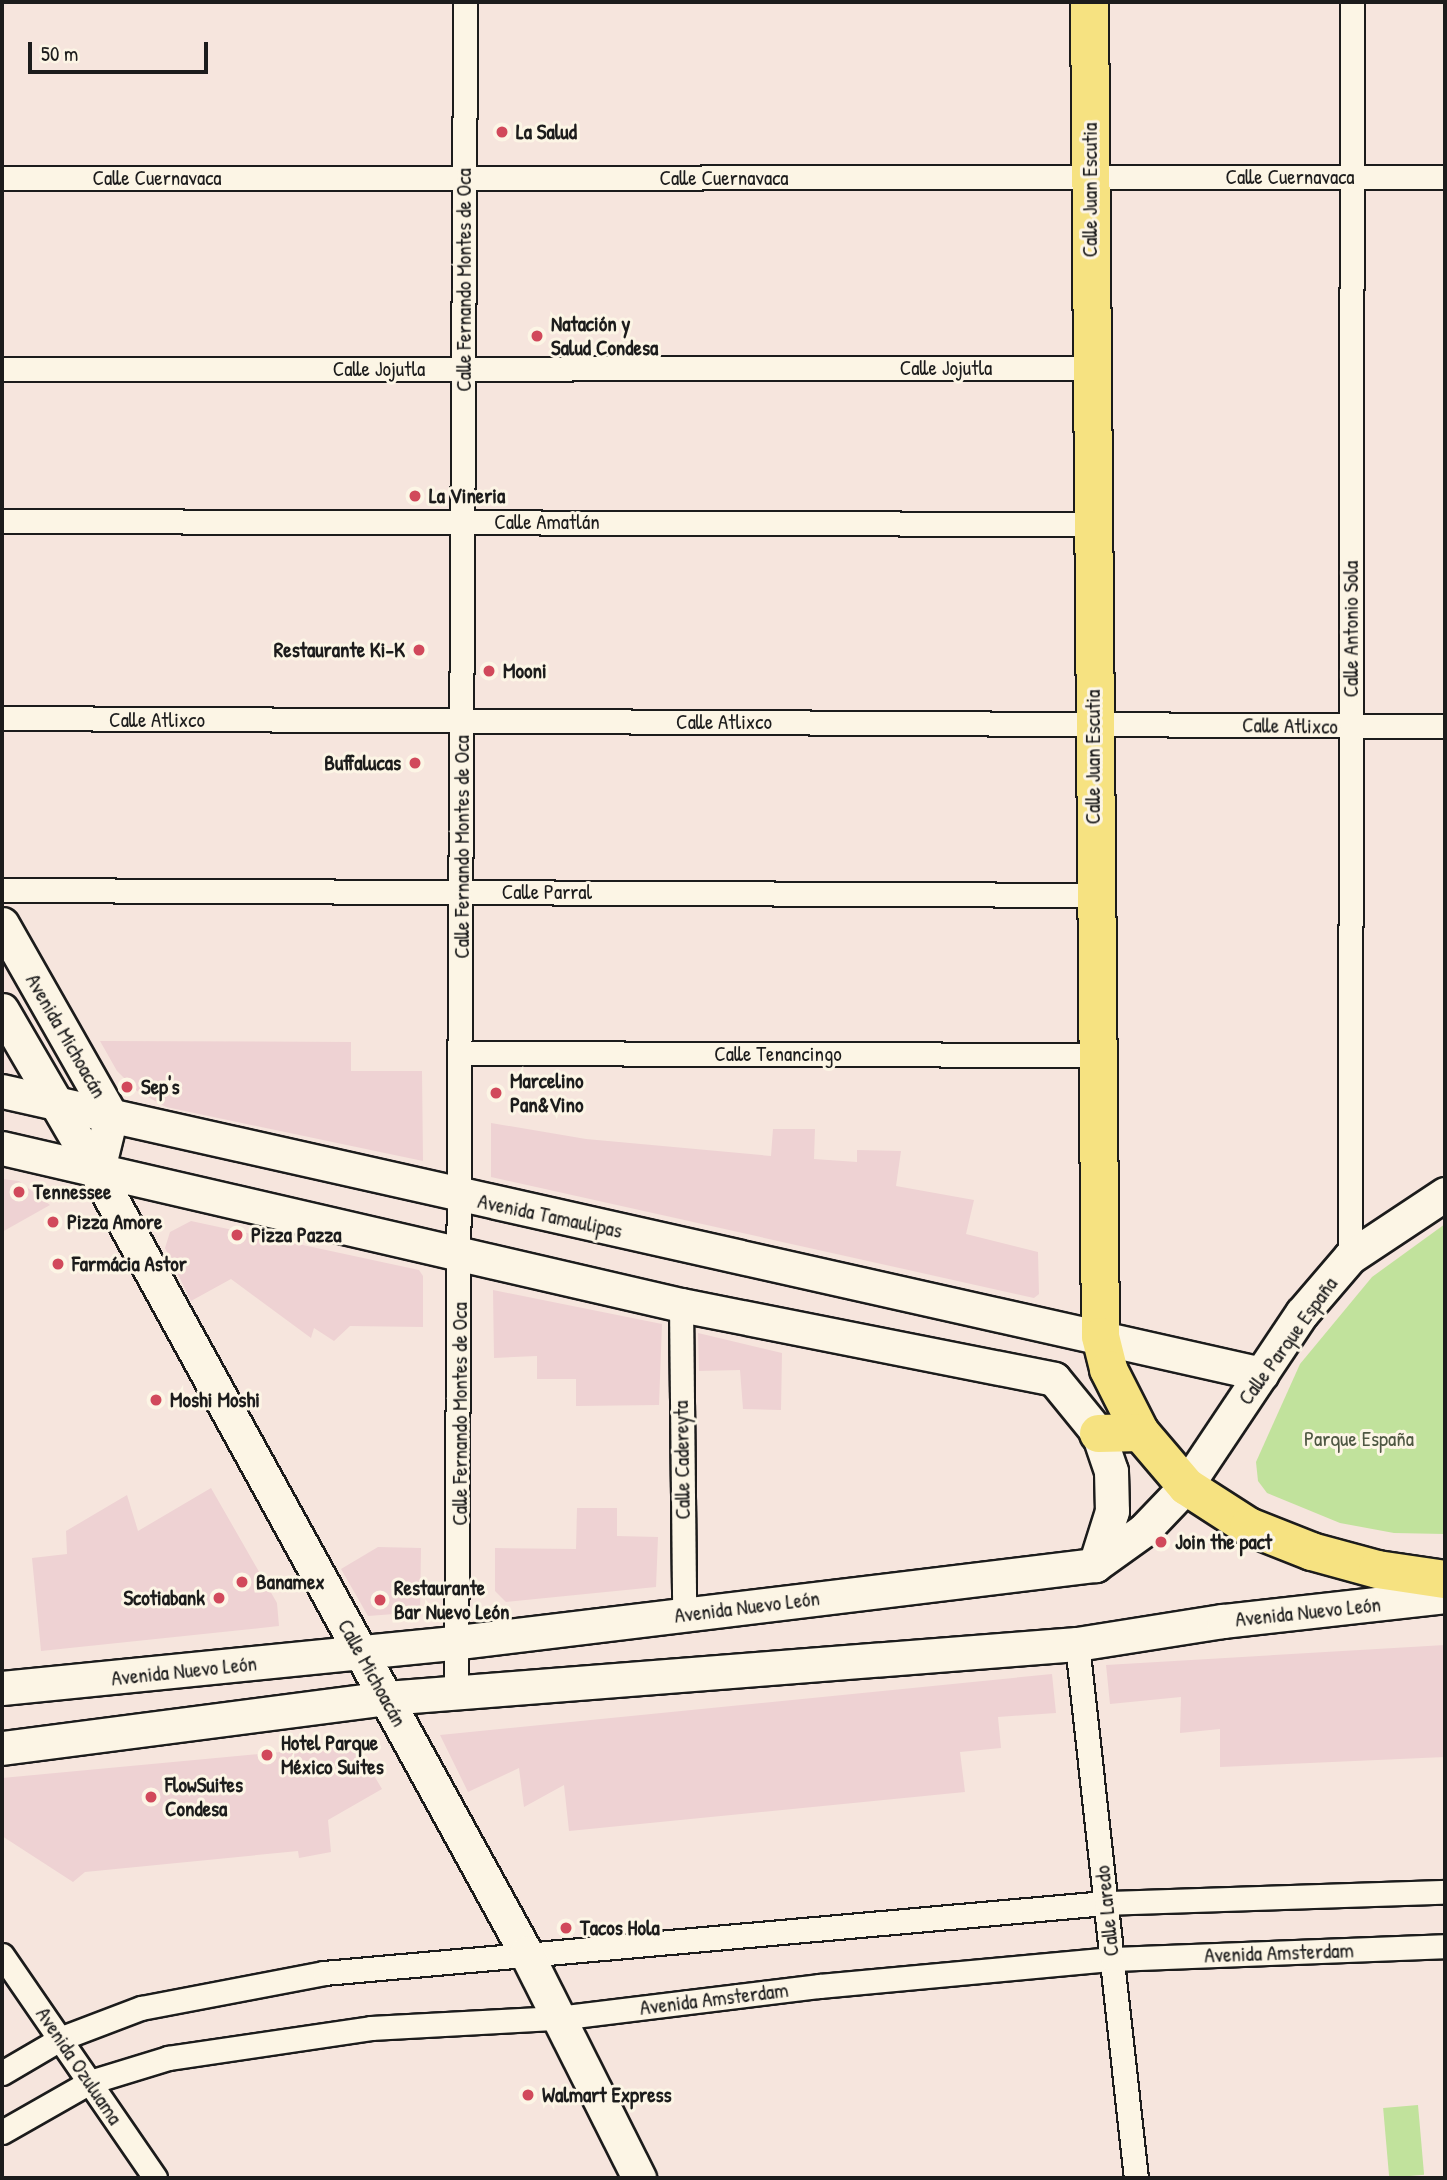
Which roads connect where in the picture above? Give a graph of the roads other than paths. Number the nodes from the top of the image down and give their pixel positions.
1 (465, 2) edge
2 (1089, 2) edge
3 (1352, 2) edge
4 (1352, 177) junction
5 (1445, 177) edge
6 (2, 178) edge
7 (464, 178) junction
8 (1090, 178) junction
9 (1091, 368) junction
10 (2, 369) edge
11 (463, 369) junction
12 (2, 521) edge
13 (463, 522) junction
14 (1092, 524) junction
15 (2, 718) edge
16 (462, 722) junction
17 (1093, 723) junction
18 (1351, 726) junction
19 (1445, 726) edge
20 (2, 890) edge
21 (462, 892) junction
22 (1093, 895) junction
23 (2, 924) edge
24 (2, 1010) edge
25 (461, 1053) junction
26 (1096, 1055) junction
27 (2, 1091) edge
28 (56, 1103) junction
29 (111, 1116) junction
30 (2, 1148) edge
31 (97, 1173) junction
32 (1445, 1194) edge
33 (461, 1197) junction
34 (461, 1252) junction
35 (1350, 1257) junction
36 (681, 1305) junction
37 (1017, 1317) junction
38 (1100, 1336) junction
39 (1008, 1368) junction
40 (1262, 1374) junction
41 (1140, 1432) junction
42 (1098, 1433) junction
43 (1186, 1486) junction
44 (1095, 1564) junction
45 (1445, 1579) edge
46 (1445, 1596) edge
47 (684, 1615) junction
48 (459, 1642) junction
49 (1077, 1644) junction
50 (360, 1652) junction
51 (2, 1688) edge
52 (456, 1692) junction
53 (386, 1698) junction
54 (2, 1748) edge
55 (1445, 1892) edge
56 (1106, 1903) junction
57 (1445, 1946) edge
58 (526, 1953) junction
59 (2, 1955) edge
60 (1112, 1959) junction
61 (558, 2018) junction
62 (62, 2038) junction
63 (2, 2073) edge
64 (90, 2082) junction
65 (2, 2132) edge
66 (155, 2178) edge
67 (639, 2178) edge
68 (1136, 2178) edge

1 - 7 street, Calle Fernando Montes de Oca
2 - 8 main road, Calle Juan Escutia
3 - 4 street, Calle Antonio Sola
4 - 5 street, Calle Cuernavaca
4 - 8 street, Calle Cuernavaca
4 - 18 street, Calle Antonio Sola
6 - 7 street, Calle Cuernavaca
7 - 8 street, Calle Cuernavaca
7 - 11 street, Calle Fernando Montes de Oca
8 - 9 main road, Calle Juan Escutia
9 - 11 street, Calle Jojutla
9 - 14 main road, Calle Juan Escutia
10 - 11 street, Calle Jojutla
11 - 13 street, Calle Fernando Montes de Oca
12 - 13 street, Calle Amatlán
13 - 14 street, Calle Amatlán
13 - 16 street, Calle Fernando Montes de Oca
14 - 17 main road, Calle Juan Escutia
15 - 16 street, Calle Atlixco
16 - 17 street, Calle Atlixco
16 - 21 street, Calle Fernando Montes de Oca
17 - 18 street, Calle Atlixco
17 - 22 main road, Calle Juan Escutia
18 - 19 street, Calle Atlixco
18 - 35 street, Calle Antonio Sola
20 - 21 street, Calle Parral
21 - 22 street, Calle Parral
21 - 25 street, Calle Fernando Montes de Oca
22 - 26 main road, Calle Juan Escutia
23 - 29 street, Avenida Michoacán
24 - 28 street, Avenida Michoacán
25 - 26 street, Calle Tenancingo
25 - 33 street, Calle Fernando Montes de Oca
26 - 38 main road, Calle Juan Escutia
27 - 28 street, Avenida Tamaulipas
28 - 29 street, Avenida Tamaulipas
28 - 31 street, Avenida Michoacán
29 - 31 street, Avenida Michoacán
29 - 33 street, Avenida Tamaulipas
30 - 31 street
31 - 34 street
31 - 50 street, Calle Michoacán
32 - 35 street, Calle Parque España
33 - 34 street, Calle Fernando Montes de Oca
33 - 37 street, Avenida Tamaulipas
34 - 36 street
34 - 48 street, Calle Fernando Montes de Oca
35 - 40 street, Calle Parque España
36 - 39 street
36 - 47 street, Calle Cadereyta
37 - 38 street, Avenida Tamaulipas
37 - 39 street
38 - 40 street, Avenida Tamaulipas
38 - 41 main road, Calle Juan Escutia
39 - 42 street
40 - 43 street, Calle Parque España
41 - 42 main road
41 - 43 main road, Calle Juan Escutia
42 - 44 street
43 - 44 street, Avenida Nuevo León
43 - 45 main road, Avenida Nuevo León
44 - 47 street, Avenida Nuevo León
46 - 49 street, Avenida Nuevo León
47 - 48 street, Avenida Nuevo León
48 - 50 street, Avenida Nuevo León
48 - 52 street, Calle Fernando Montes de Oca
49 - 52 street, Avenida Nuevo León
49 - 56 street, Calle Laredo
50 - 51 street, Avenida Nuevo León
50 - 53 street, Calle Michoacán
52 - 53 street, Avenida Nuevo León
53 - 54 street, Avenida Nuevo León
53 - 58 street, Calle Michoacán
55 - 56 street
56 - 58 street
56 - 60 street, Calle Laredo
57 - 60 street, Avenida Amsterdam
58 - 61 street, Calle Michoacán
58 - 62 street
59 - 62 street, Avenida Ozuluama
60 - 61 street, Avenida Amsterdam
60 - 68 street, Calle Laredo
61 - 64 street, Avenida Amsterdam
61 - 67 street, Calle Michoacán
62 - 63 street
62 - 64 street, Avenida Ozuluama
64 - 65 street, Avenida Amsterdam
64 - 66 street, Avenida Ozuluama

